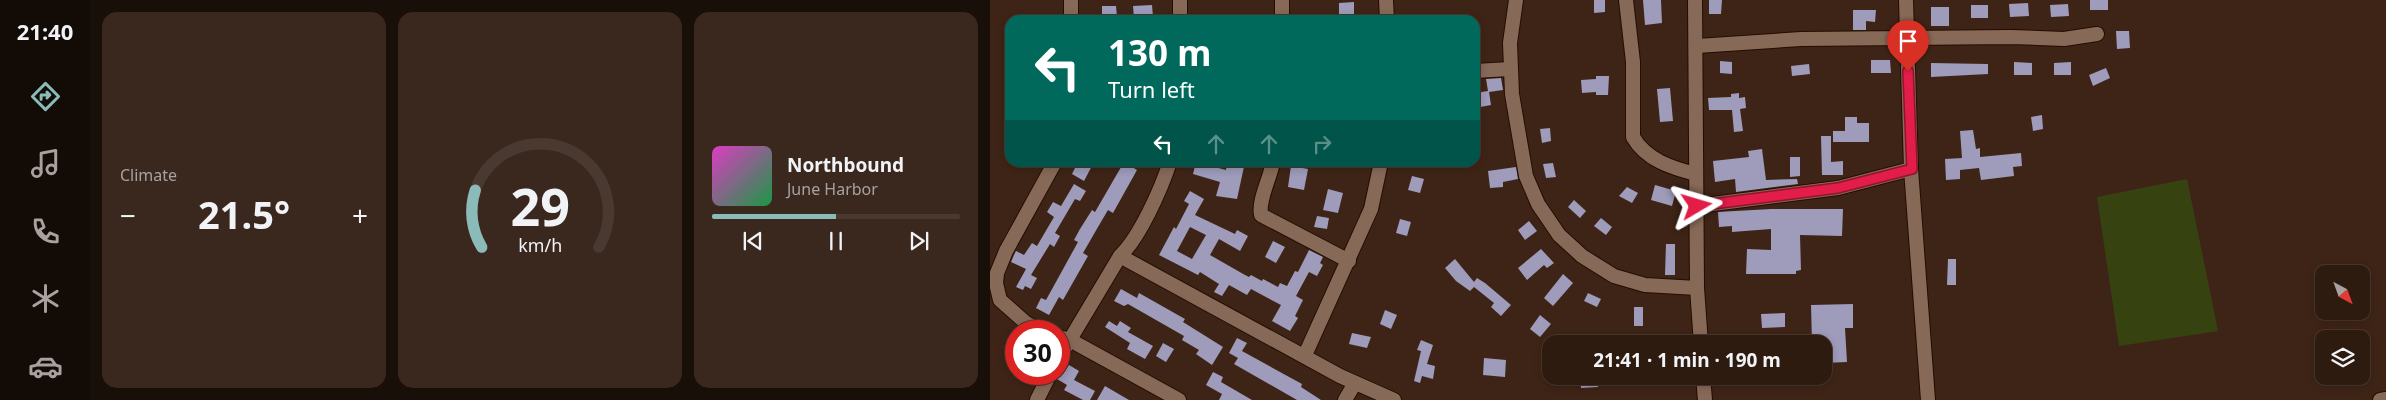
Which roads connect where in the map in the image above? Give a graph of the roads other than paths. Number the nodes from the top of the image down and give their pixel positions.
1 (1070, 0) edge
2 (1180, 0) edge
3 (1282, 0) edge
4 (1386, 0) edge
5 (1516, 0) edge
6 (1626, 0) edge
7 (1695, 0) edge
8 (1906, 0) edge
9 (1071, 15) edge
10 (1180, 15) edge
11 (1282, 15) edge
12 (1387, 15) edge
13 (2098, 34) dead end
14 (1907, 38) junction
15 (1697, 46) junction
16 (1510, 69) junction
17 (1480, 71) edge
18 (1052, 167) edge
19 (1168, 167) edge
20 (1272, 167) edge
21 (1380, 167) edge
22 (1912, 169) junction
23 (1696, 174) junction
24 (1697, 206) junction
25 (1120, 256) junction
26 (1349, 262) junction
27 (1697, 288) junction
28 (1023, 320) edge
29 (1070, 330) edge
30 (1700, 335) edge
31 (1070, 342) edge
32 (1304, 355) junction
33 (1355, 383) junction
34 (1044, 385) edge
35 (1704, 385) edge
36 (2386, 399) edge
37 (1037, 400) edge
38 (1179, 400) edge
39 (1345, 400) edge
40 (1394, 400) edge
41 (1705, 400) edge
42 (1928, 400) edge
43 (2380, 400) edge

1 - 9 street
2 - 10 street
3 - 11 street
4 - 12 street
5 - 16 street
6 - 23 street
7 - 15 street
8 - 14 street
13 - 14 street
14 - 15 street
14 - 22 street
15 - 23 street
16 - 17 street
16 - 27 street
18 - 28 street
19 - 25 street
20 - 26 street
21 - 26 street
22 - 24 street
22 - 42 street
23 - 24 street
24 - 27 street
25 - 29 street
25 - 32 street
26 - 32 street
27 - 30 street
31 - 38 street
32 - 33 street
33 - 39 street
33 - 40 street
34 - 37 street
35 - 41 street
36 - 43 street

